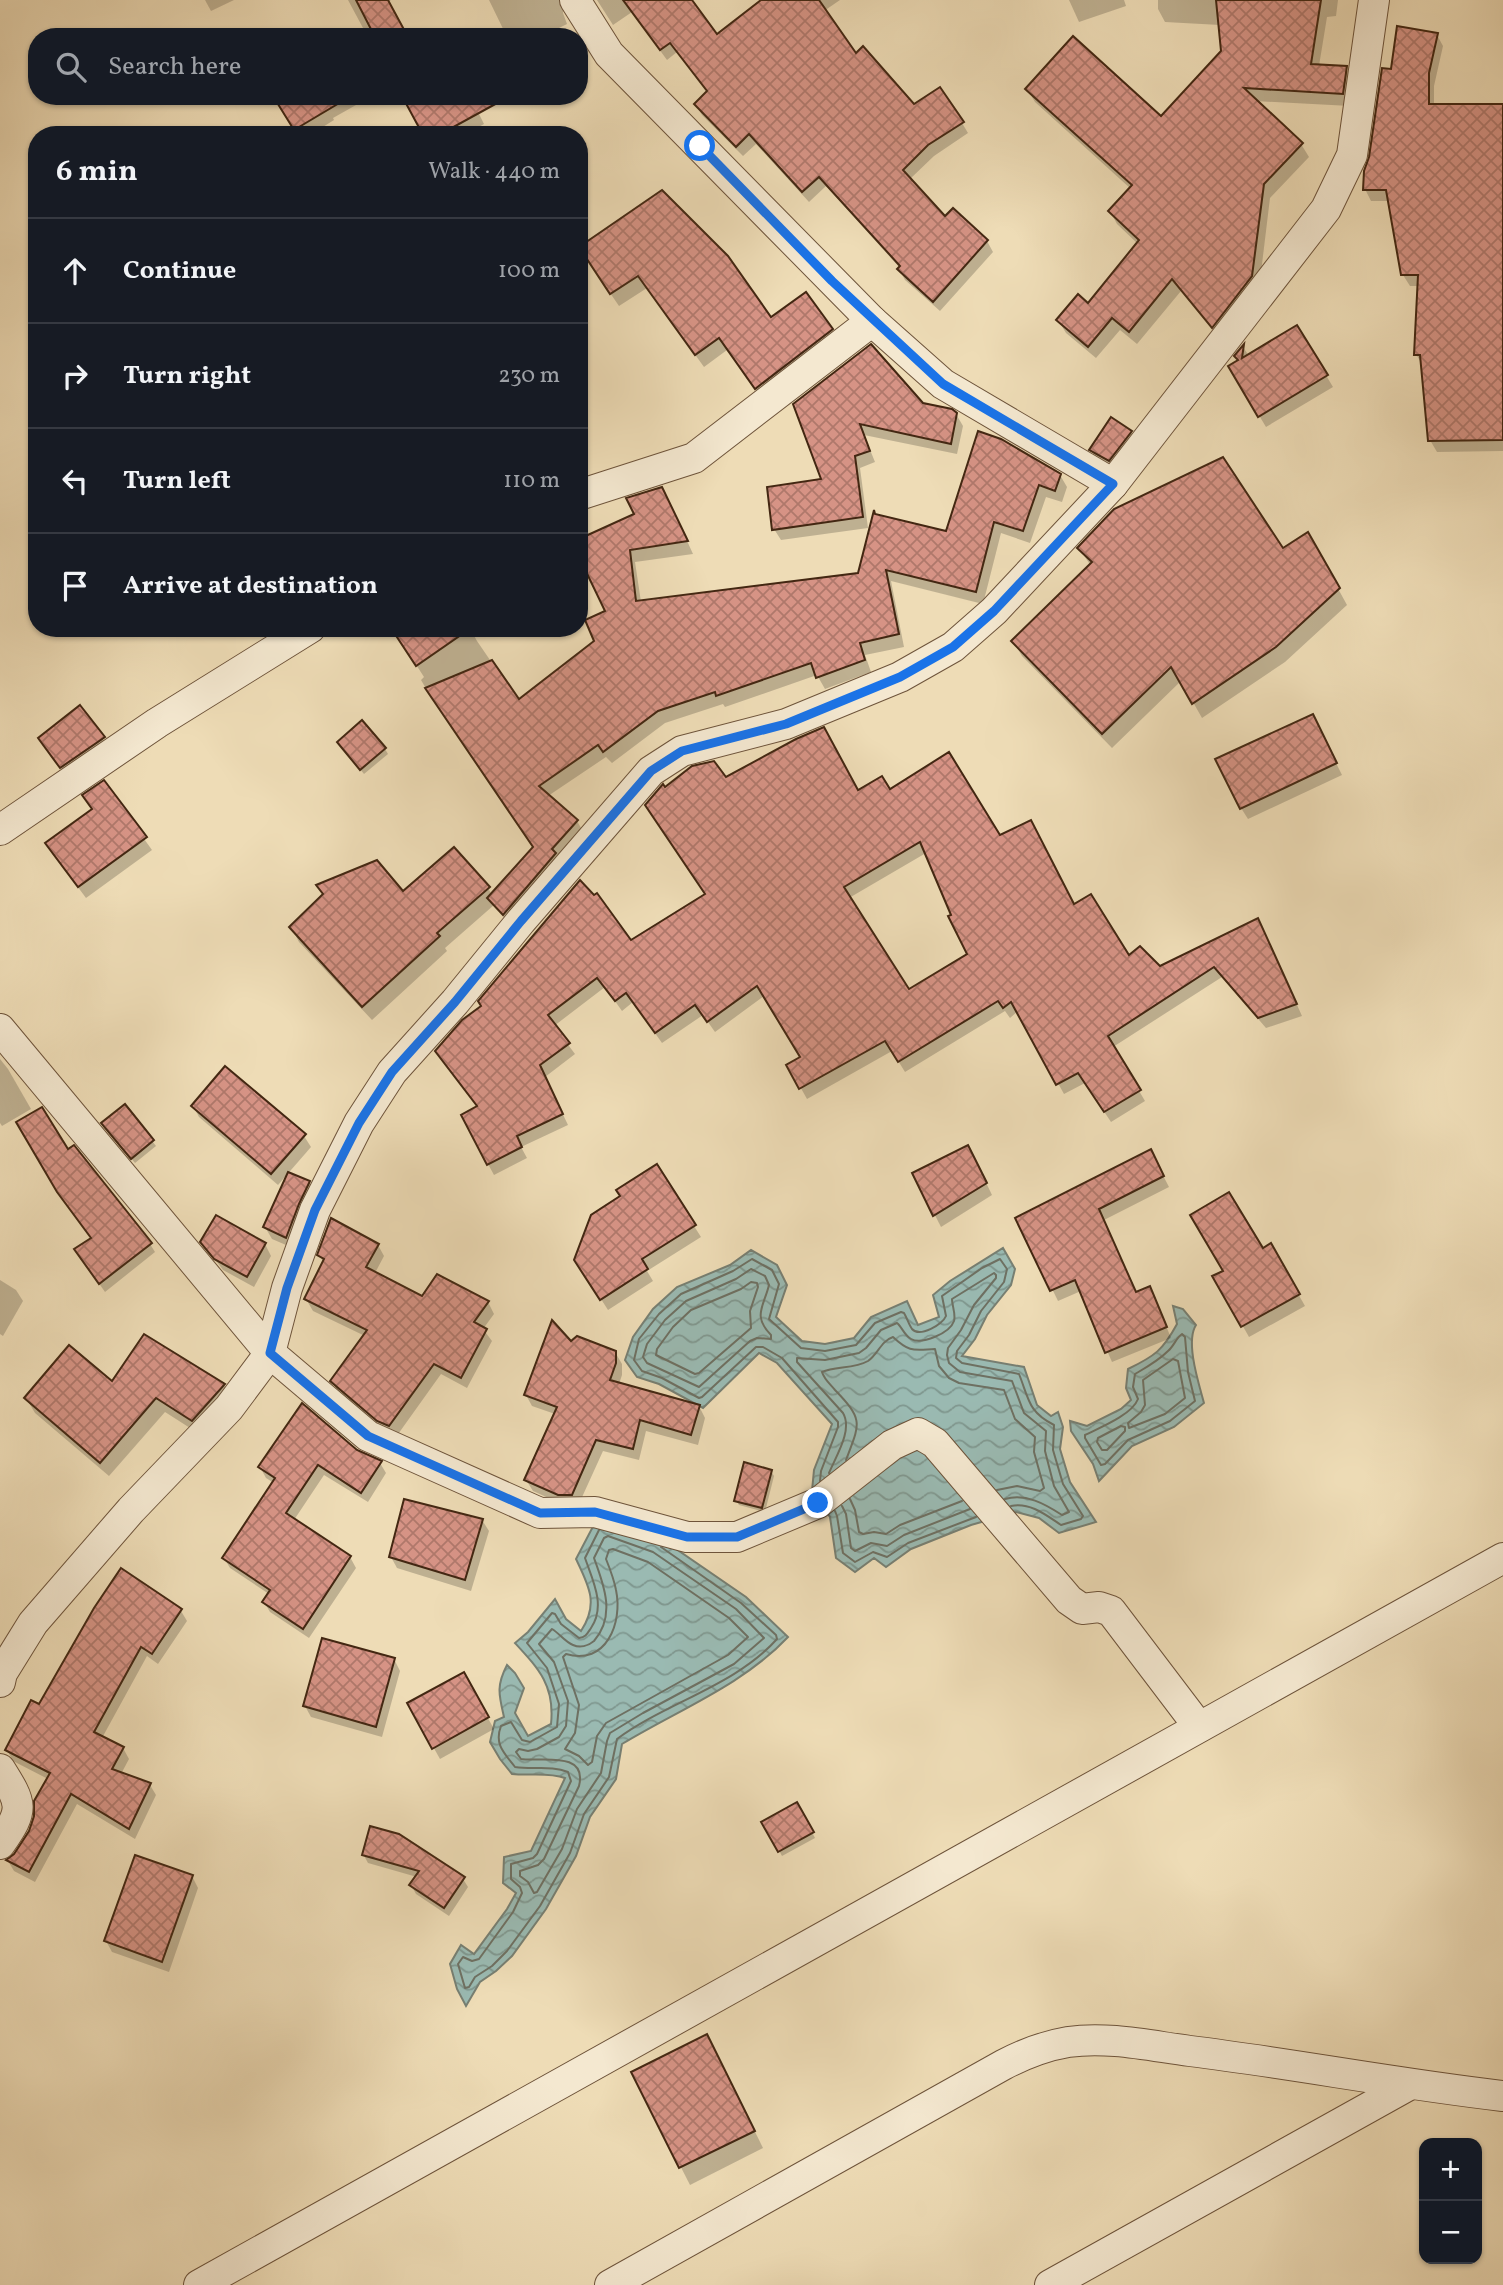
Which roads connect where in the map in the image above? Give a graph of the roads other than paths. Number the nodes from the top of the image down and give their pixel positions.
1 (575, 0) edge
2 (1374, 0) edge
3 (872, 321) junction
4 (1113, 484) junction
5 (588, 492) edge
6 (296, 637) edge
7 (0, 830) edge
8 (0, 1029) edge
9 (270, 1353) junction
10 (1503, 1558) edge
11 (0, 1682) edge
12 (1199, 1727) junction
13 (0, 1769) edge
14 (0, 1844) edge
15 (1409, 2085) junction
16 (1503, 2096) edge
17 (199, 2285) edge
18 (610, 2285) edge
19 (1050, 2285) edge

1 - 3 street
2 - 4 street
3 - 4 street
3 - 5 street
4 - 9 street
6 - 7 street
8 - 9 street
9 - 11 street
9 - 12 street
10 - 12 street
12 - 17 street
13 - 14 street
15 - 16 street
15 - 18 street
15 - 19 street

